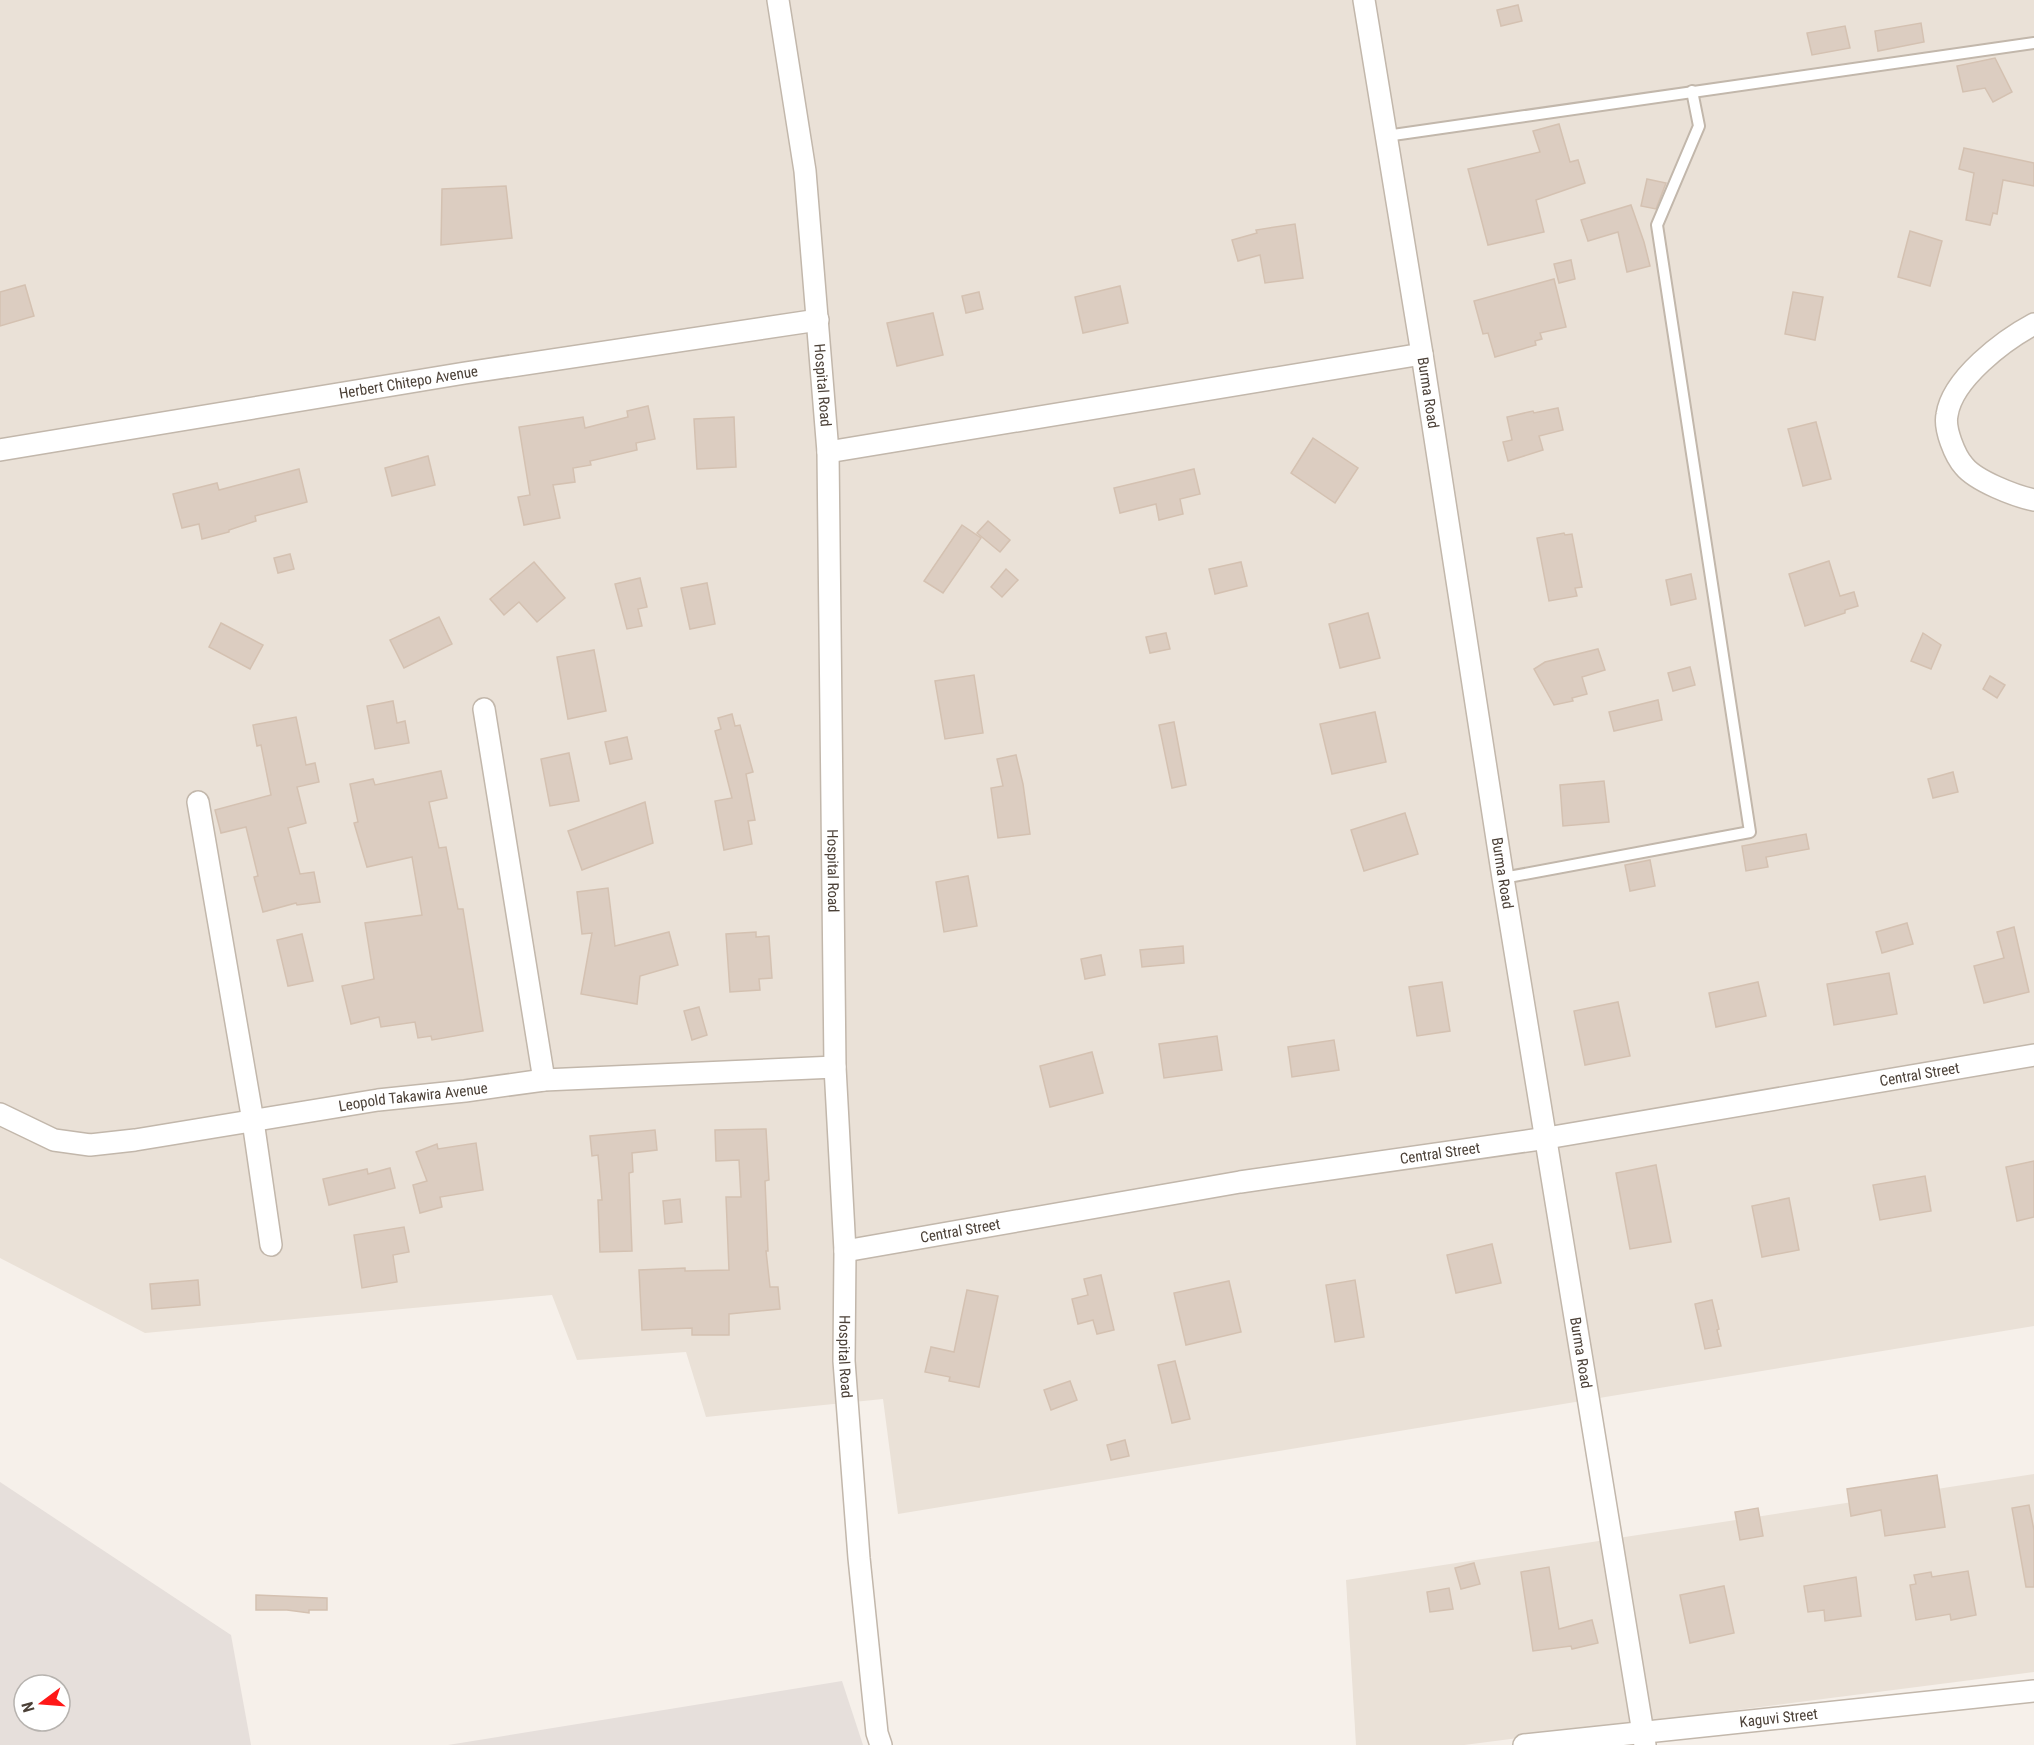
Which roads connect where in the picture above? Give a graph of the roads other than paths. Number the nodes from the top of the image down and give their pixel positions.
1 (778, 0) edge
2 (1364, 0) edge
3 (2034, 42) edge
4 (1692, 91) junction
5 (1386, 136) junction
6 (818, 320) junction
7 (2034, 324) edge
8 (1422, 354) junction
9 (0, 450) edge
10 (828, 452) junction
11 (2034, 500) edge
12 (484, 709) dead end
13 (198, 802) dead end
14 (1503, 878) junction
15 (2034, 1055) edge
16 (835, 1068) junction
17 (544, 1080) junction
18 (0, 1114) edge
19 (253, 1121) junction
20 (1547, 1138) junction
21 (271, 1245) dead end
22 (845, 1251) junction
23 (2034, 1691) edge
24 (1644, 1738) edge
25 (881, 1745) edge
26 (1524, 1745) edge

1 - 6 street, Hospital Road
2 - 5 street, Burma Road
3 - 4 lane
4 - 5 lane
4 - 14 lane
5 - 8 street, Burma Road
6 - 9 street, Herbert Chitepo Avenue
6 - 10 street, Hospital Road
7 - 11 street
8 - 10 street
8 - 14 street, Burma Road
10 - 16 street, Hospital Road
12 - 17 street
13 - 19 street
14 - 20 street, Burma Road
15 - 20 street, Central Street
16 - 17 street, Leopold Takawira Avenue
16 - 22 street, Hospital Road
17 - 19 street, Leopold Takawira Avenue
18 - 19 street, Leopold Takawira Avenue
19 - 21 street
20 - 22 street, Central Street
20 - 24 street, Burma Road
22 - 25 street, Hospital Road
23 - 24 street, Kaguvi Street
24 - 26 street, Kaguvi Street

